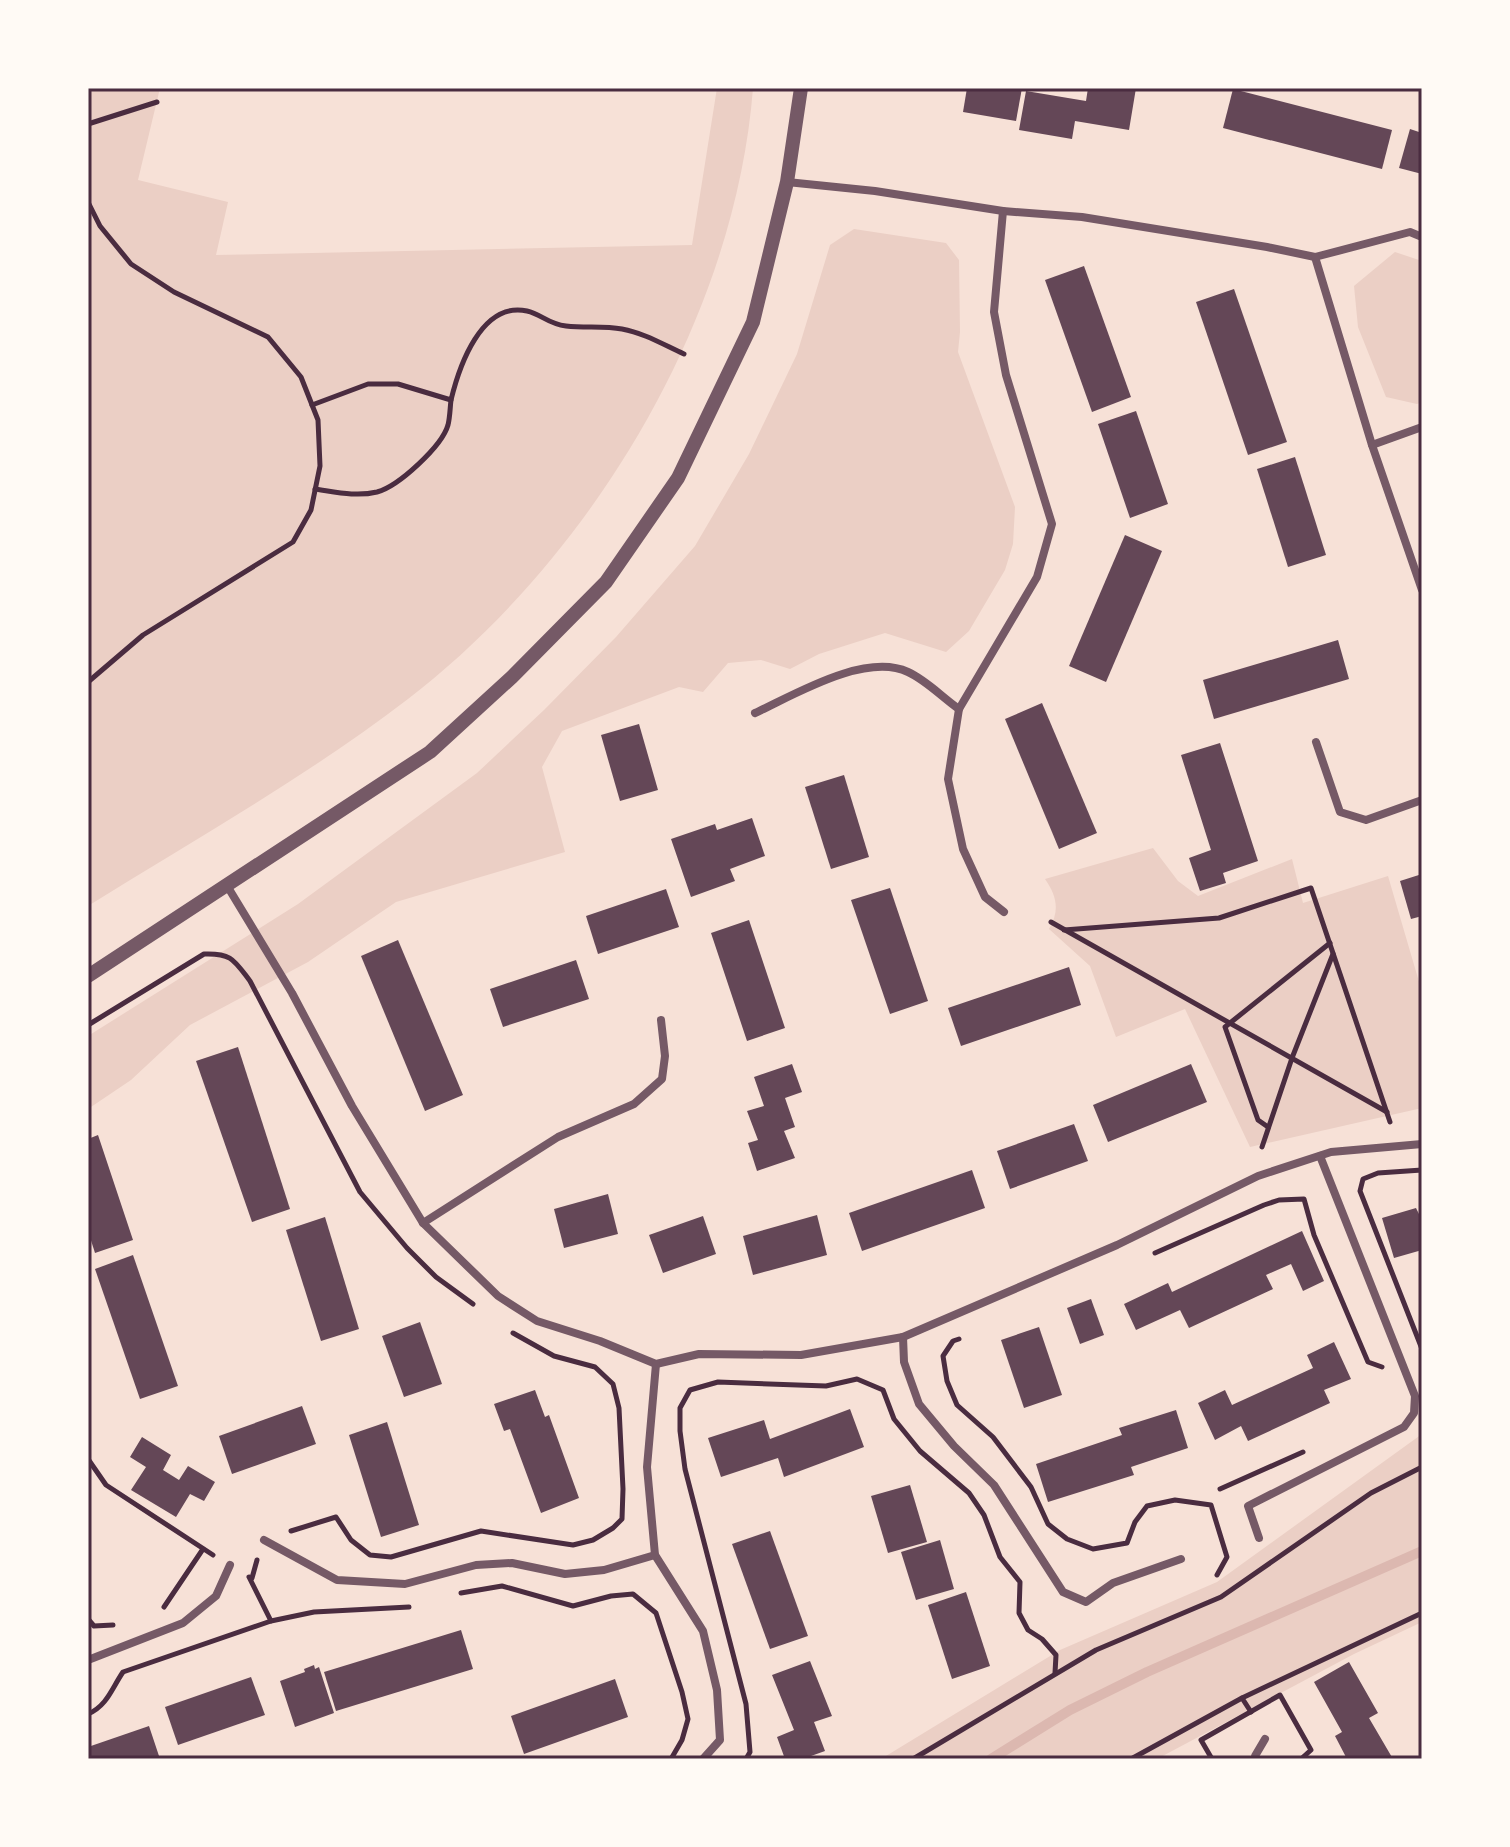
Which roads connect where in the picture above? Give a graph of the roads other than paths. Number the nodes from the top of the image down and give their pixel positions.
1 (801, 88) edge
2 (787, 182) junction
3 (1003, 211) junction
4 (1422, 237) edge
5 (1315, 257) junction
6 (1422, 427) edge
7 (1372, 445) junction
8 (1422, 590) edge
9 (959, 709) junction
10 (755, 713) dead end
11 (1316, 742) dead end
12 (1422, 800) edge
13 (226, 884) junction
14 (1004, 912) dead end
15 (88, 976) edge
16 (661, 1020) dead end
17 (1422, 1144) edge
18 (1320, 1156) junction
19 (423, 1223) junction
20 (903, 1337) junction
21 (656, 1364) junction
22 (1259, 1538) dead end
23 (264, 1540) road end
24 (655, 1555) junction
25 (1181, 1559) dead end
26 (230, 1565) dead end
27 (88, 1660) edge
28 (1265, 1739) dead end
29 (703, 1759) edge
30 (1257, 1759) edge

1 - 2 street
2 - 3 street
2 - 13 street
3 - 5 street
3 - 9 street
4 - 5 street
5 - 7 street
6 - 7 street
7 - 8 street
9 - 10 street
9 - 14 street
11 - 12 street
13 - 15 street
13 - 19 street
16 - 19 street
17 - 18 street
18 - 20 street
18 - 22 street
19 - 21 street
20 - 21 street
20 - 25 street
21 - 24 street
23 - 24 street
24 - 29 street
26 - 27 street
28 - 30 street

